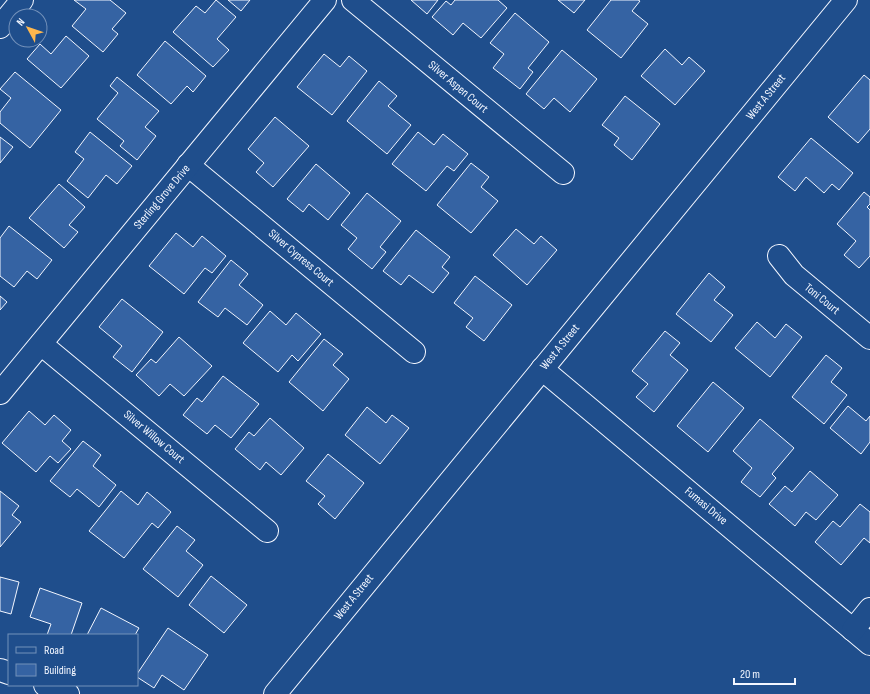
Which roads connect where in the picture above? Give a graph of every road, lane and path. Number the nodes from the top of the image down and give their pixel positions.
1 (22, 0) edge
2 (325, 0) edge
3 (353, 0) edge
4 (846, 0) edge
5 (0, 27) edge
6 (188, 165) junction
7 (563, 173) dead end
8 (779, 256) dead end
9 (870, 338) edge
10 (41, 344) junction
11 (414, 352) dead end
12 (542, 369) junction
13 (0, 393) edge
14 (267, 531) dead end
15 (870, 609) edge
16 (853, 630) junction
17 (870, 644) edge
18 (48, 686) edge
19 (68, 694) edge
20 (275, 694) edge

1 - 5 street
2 - 6 street, Sterling Grove Drive
3 - 7 street, Silver Aspen Court
4 - 12 street, West A Street
6 - 10 street, Sterling Grove Drive
6 - 11 street, Silver Cypress Court
8 - 9 street, Toni Court
10 - 13 street, Sterling Grove Drive
10 - 14 street, Silver Willow Court
12 - 16 street, Fumasi Drive
12 - 20 street, West A Street
15 - 16 street
16 - 17 street, Fumasi Drive
18 - 19 street

